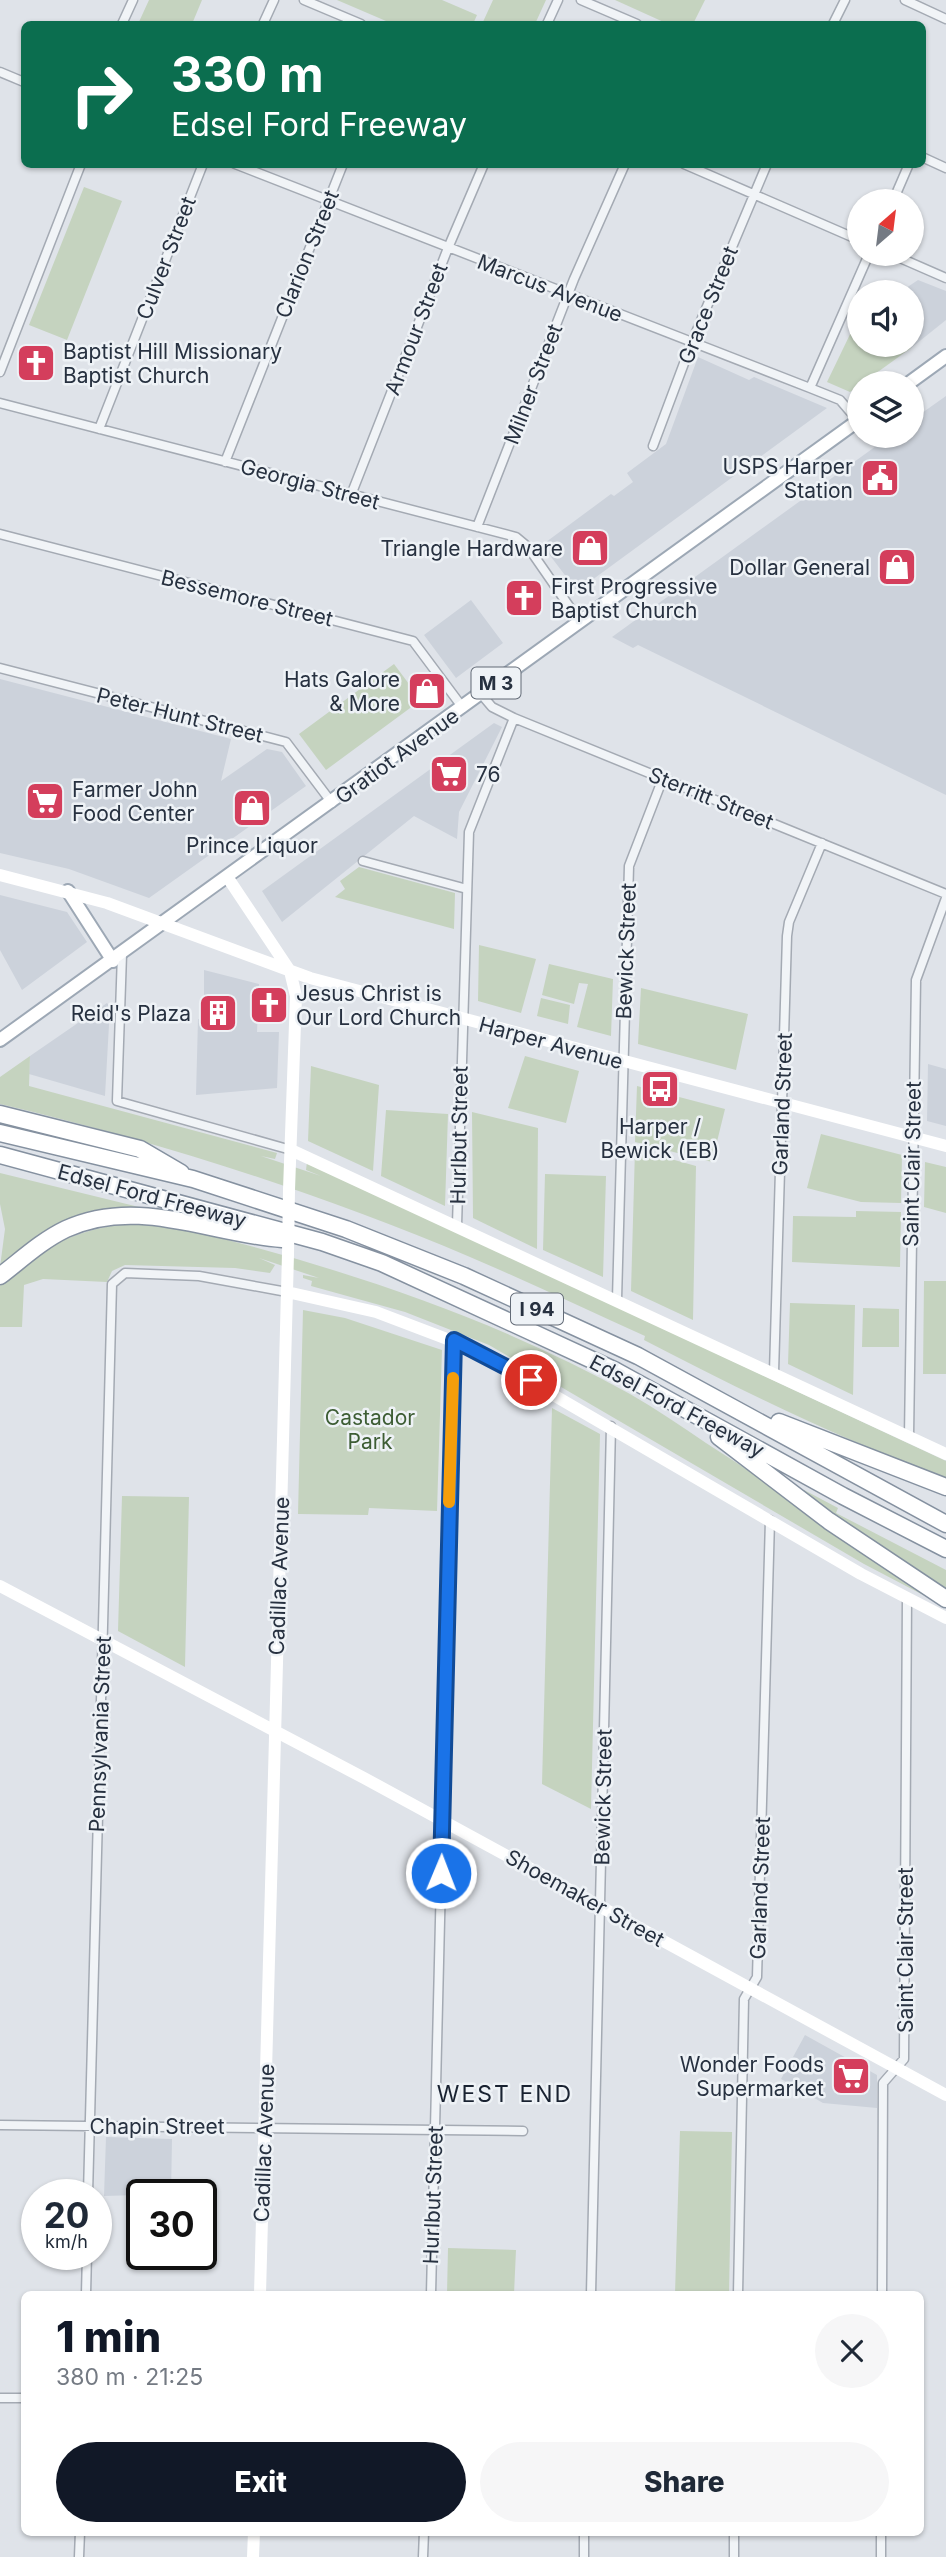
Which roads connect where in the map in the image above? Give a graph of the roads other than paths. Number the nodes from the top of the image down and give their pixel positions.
1 (133, 0) edge
2 (274, 0) edge
3 (304, 0) edge
4 (558, 0) edge
5 (582, 0) edge
6 (845, 0) edge
7 (905, 0) edge
8 (946, 19) edge
9 (123, 21) edge
10 (264, 21) edge
11 (354, 21) edge
12 (548, 21) edge
13 (630, 21) edge
14 (834, 21) edge
15 (0, 72) edge
16 (21, 81) edge
17 (926, 158) edge
18 (79, 168) edge
19 (201, 168) edge
20 (245, 168) edge
21 (341, 168) edge
22 (482, 168) edge
23 (623, 168) edge
24 (693, 168) edge
25 (765, 168) edge
26 (907, 168) edge
27 (946, 168) edge
28 (898, 189) edge
29 (753, 194) junction
30 (328, 201) junction
31 (847, 235) edge
32 (448, 248) junction
33 (864, 266) edge
34 (918, 266) edge
35 (946, 278) edge
36 (568, 295) junction
37 (692, 342) junction
38 (946, 356) edge
39 (0, 372) edge
40 (924, 372) edge
41 (810, 388) junction
42 (0, 403) edge
43 (847, 407) edge
44 (99, 429) junction
45 (847, 429) edge
46 (653, 446) dead end
47 (225, 462) junction
48 (351, 495) junction
49 (477, 527) junction
50 (0, 534) edge
51 (580, 622) junction
52 (0, 668) edge
53 (481, 694) junction
54 (463, 708) junction
55 (514, 718) junction
56 (663, 778) junction
57 (332, 803) junction
58 (822, 843) junction
59 (363, 861) dead end
60 (0, 875) edge
61 (228, 878) junction
62 (467, 889) junction
63 (68, 891) junction
64 (946, 896) edge
65 (163, 925) junction
66 (118, 957) junction
67 (290, 971) junction
68 (463, 1019) junction
69 (0, 1040) edge
70 (622, 1061) junction
71 (781, 1103) junction
72 (0, 1114) edge
73 (0, 1133) edge
74 (912, 1138) junction
75 (946, 1146) edge
76 (291, 1150) junction
77 (0, 1155) edge
78 (192, 1180) junction
79 (457, 1225) junction
80 (321, 1242) junction
81 (0, 1276) edge
82 (287, 1292) junction
83 (617, 1299) junction
84 (454, 1340) junction
85 (774, 1372) junction
86 (723, 1400) junction
87 (678, 1405) junction
88 (611, 1426) junction
89 (909, 1436) junction
90 (946, 1454) edge
91 (946, 1487) edge
92 (770, 1520) junction
93 (946, 1524) edge
94 (946, 1549) edge
95 (0, 1586) edge
96 (907, 1598) junction
97 (946, 1599) edge
98 (946, 1618) edge
99 (103, 1640) junction
100 (275, 1732) junction
101 (442, 1821) junction
102 (602, 1907) junction
103 (750, 1989) junction
104 (895, 2068) junction
105 (946, 2095) edge
106 (0, 2125) edge
107 (90, 2126) junction
108 (265, 2127) junction
109 (435, 2130) junction
110 (523, 2131) dead end
111 (88, 2179) edge
112 (87, 2270) edge
113 (86, 2291) edge
114 (260, 2291) edge
115 (431, 2291) edge
116 (591, 2291) edge
117 (738, 2291) edge
118 (882, 2291) edge
119 (0, 2398) edge
120 (21, 2398) edge
121 (80, 2536) edge
122 (254, 2536) edge
123 (424, 2536) edge
124 (584, 2536) edge
125 (734, 2536) edge
126 (881, 2536) edge
127 (79, 2557) edge
128 (253, 2557) edge
129 (423, 2557) edge
130 (584, 2557) edge
131 (734, 2557) edge
132 (880, 2557) edge

1 - 9 street
2 - 10 street
3 - 11 street
4 - 12 street
5 - 13 street
6 - 14 street
7 - 8 street
15 - 16 street
17 - 27 street
18 - 39 street
19 - 44 street, Culver Street
20 - 30 street, Marcus Avenue
21 - 30 street, Clarion Street
22 - 32 street, Armour Street
23 - 36 street, Milner Street
24 - 29 street
25 - 29 street, Grace Street
26 - 28 street
29 - 31 street
29 - 37 street, Grace Street
30 - 32 street, Marcus Avenue
30 - 47 street, Clarion Street
32 - 36 street, Marcus Avenue
32 - 48 street, Armour Street
33 - 41 street
34 - 35 street
36 - 37 street, Marcus Avenue
36 - 49 street, Milner Street
37 - 41 street, Marcus Avenue
37 - 46 street, Grace Street
38 - 40 main road
41 - 43 street, Marcus Avenue
42 - 44 street, Georgia Street
44 - 47 street, Georgia Street
45 - 51 main road, Gratiot Avenue / M 3
47 - 48 street, Georgia Street
48 - 49 street, Georgia Street
49 - 51 street, Georgia Street
50 - 54 street, Bessemore Street
51 - 53 main road, Gratiot Avenue / M 3
52 - 57 street, Peter Hunt Street
53 - 54 main road, Gratiot Avenue / M 3
53 - 55 street, Sterritt Street
54 - 57 main road, Gratiot Avenue / M 3
55 - 56 street, Sterritt Street
55 - 62 street, Hurlbut Street
56 - 58 street, Sterritt Street
56 - 70 street, Bewick Street
57 - 61 main road, Gratiot Avenue / M 3
58 - 64 street, Sterritt Street
58 - 71 street, Garland Street
59 - 62 street
60 - 63 main road, Harper Avenue
61 - 65 main road, Gratiot Avenue / M 3
61 - 67 main road, Cadillac Avenue
62 - 68 street, Hurlbut Street
63 - 65 main road, Harper Avenue
63 - 66 main road
64 - 74 street, Saint Clair Street
65 - 66 main road, Gratiot Avenue / M 3
65 - 67 main road, Harper Avenue
66 - 69 main road, Gratiot Avenue / M 3
66 - 76 street
67 - 68 main road, Harper Avenue
67 - 76 main road, Cadillac Avenue
68 - 70 main road, Harper Avenue
68 - 79 street, Hurlbut Street
70 - 71 main road, Harper Avenue
70 - 83 street, Bewick Street
71 - 74 main road, Harper Avenue
71 - 85 street, Garland Street
72 - 78 highway
73 - 78 highway, Edsel Ford Freeway / I 94
74 - 75 main road, Harper Avenue
74 - 89 street, Saint Clair Street
76 - 79 main road
76 - 82 main road, Cadillac Avenue, bridge
77 - 80 highway, Edsel Ford Freeway / I 94
78 - 86 highway, Edsel Ford Freeway / I 94
79 - 83 main road
80 - 81 highway
80 - 87 highway, Edsel Ford Freeway / I 94
82 - 84 main road
82 - 99 street, Pennsylvania Street
82 - 100 main road, Cadillac Avenue
83 - 85 main road
84 - 88 main road
84 - 101 street, Hurlbut Street
85 - 89 main road
86 - 91 highway
86 - 93 highway, Edsel Ford Freeway / I 94
87 - 94 highway, Edsel Ford Freeway / I 94
87 - 97 highway
88 - 92 main road
88 - 102 street, Bewick Street
89 - 90 main road
92 - 96 main road
92 - 103 street, Garland Street
95 - 99 main road, Shoemaker Street
96 - 98 main road
96 - 104 street, Saint Clair Street
99 - 100 main road, Shoemaker Street
99 - 107 street, Pennsylvania Street
100 - 101 main road, Shoemaker Street
100 - 108 main road, Cadillac Avenue
101 - 102 main road, Shoemaker Street
101 - 109 street, Hurlbut Street
102 - 103 main road, Shoemaker Street
102 - 116 street, Bewick Street
103 - 104 main road, Shoemaker Street
103 - 117 street, Garland Street
104 - 105 main road, Shoemaker Street
104 - 118 street, Saint Clair Street
106 - 107 street, Chapin Street
107 - 108 street, Chapin Street
107 - 111 street, Pennsylvania Street
108 - 109 street, Chapin Street
108 - 114 main road, Cadillac Avenue
109 - 110 street, Chapin Street
109 - 115 street, Hurlbut Street
112 - 113 street
119 - 120 street
121 - 127 street
122 - 128 main road
123 - 129 street
124 - 130 street
125 - 131 street
126 - 132 street

